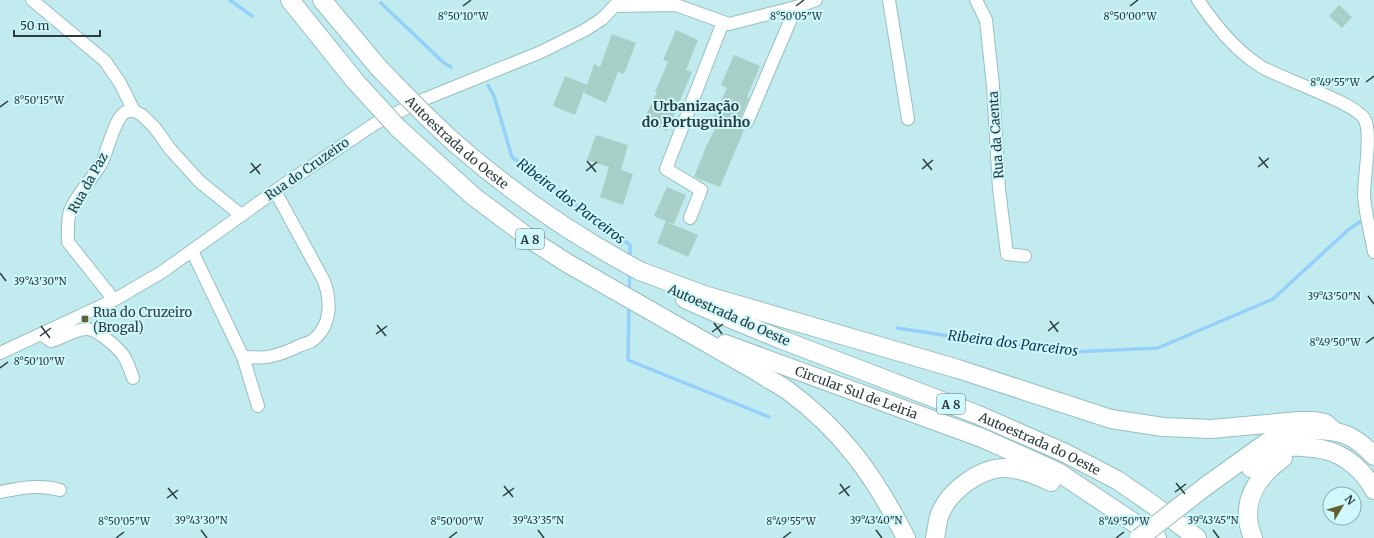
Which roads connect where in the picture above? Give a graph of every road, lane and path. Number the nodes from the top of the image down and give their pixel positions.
1 (32, 0) edge
2 (290, 0) edge
3 (322, 0) edge
4 (816, 0) edge
5 (889, 0) edge
6 (976, 0) edge
7 (1198, 0) edge
8 (618, 3) edge
9 (796, 7) junction
10 (723, 22) junction
11 (134, 112) junction
12 (908, 119) dead end
13 (747, 122) dead end
14 (275, 191) junction
15 (240, 215) junction
16 (690, 218) dead end
17 (192, 251) junction
18 (1374, 252) edge
19 (1025, 256) dead end
20 (692, 296) junction
21 (114, 300) junction
22 (678, 326) junction
23 (41, 334) junction
24 (0, 354) edge
25 (242, 357) junction
26 (133, 378) dead end
27 (258, 406) dead end
28 (1333, 430) junction
29 (1305, 448) junction
30 (1374, 456) edge
31 (60, 490) dead end
32 (1374, 490) edge
33 (1087, 491) junction
34 (1210, 491) junction
35 (0, 492) edge
36 (906, 538) edge
37 (936, 538) edge
38 (1139, 538) edge
39 (1158, 538) edge
40 (1197, 538) edge
41 (1253, 538) edge

1 - 11 street
2 - 22 highway, A 8, bridge
3 - 20 highway, Autoestrada do Oeste / A 8, bridge
4 - 9 street
5 - 12 street
6 - 19 street, Rua da Caenta
7 - 18 street
8 - 10 street
8 - 14 street, Rua do Cruzeiro
9 - 10 street
9 - 13 street
10 - 16 street
11 - 15 street
11 - 21 street, Rua da Paz
14 - 15 street, Rua do Cruzeiro
14 - 25 street
15 - 17 street, Rua do Cruzeiro
17 - 21 street, Rua do Cruzeiro
17 - 25 street
20 - 28 highway
20 - 40 highway, Autoestrada do Oeste / A 8
21 - 23 street, Rua do Cruzeiro
22 - 33 highway, Circular Sul de Leiria / A 8
22 - 36 highway
23 - 24 street, Rua do Cruzeiro
23 - 26 street
25 - 27 street
28 - 30 highway
28 - 34 highway
29 - 32 highway
29 - 34 highway
29 - 41 highway
31 - 35 street
33 - 37 highway
33 - 39 highway, Circular Sul de Leiria / A 8
34 - 38 highway, bridge
34 - 39 highway

